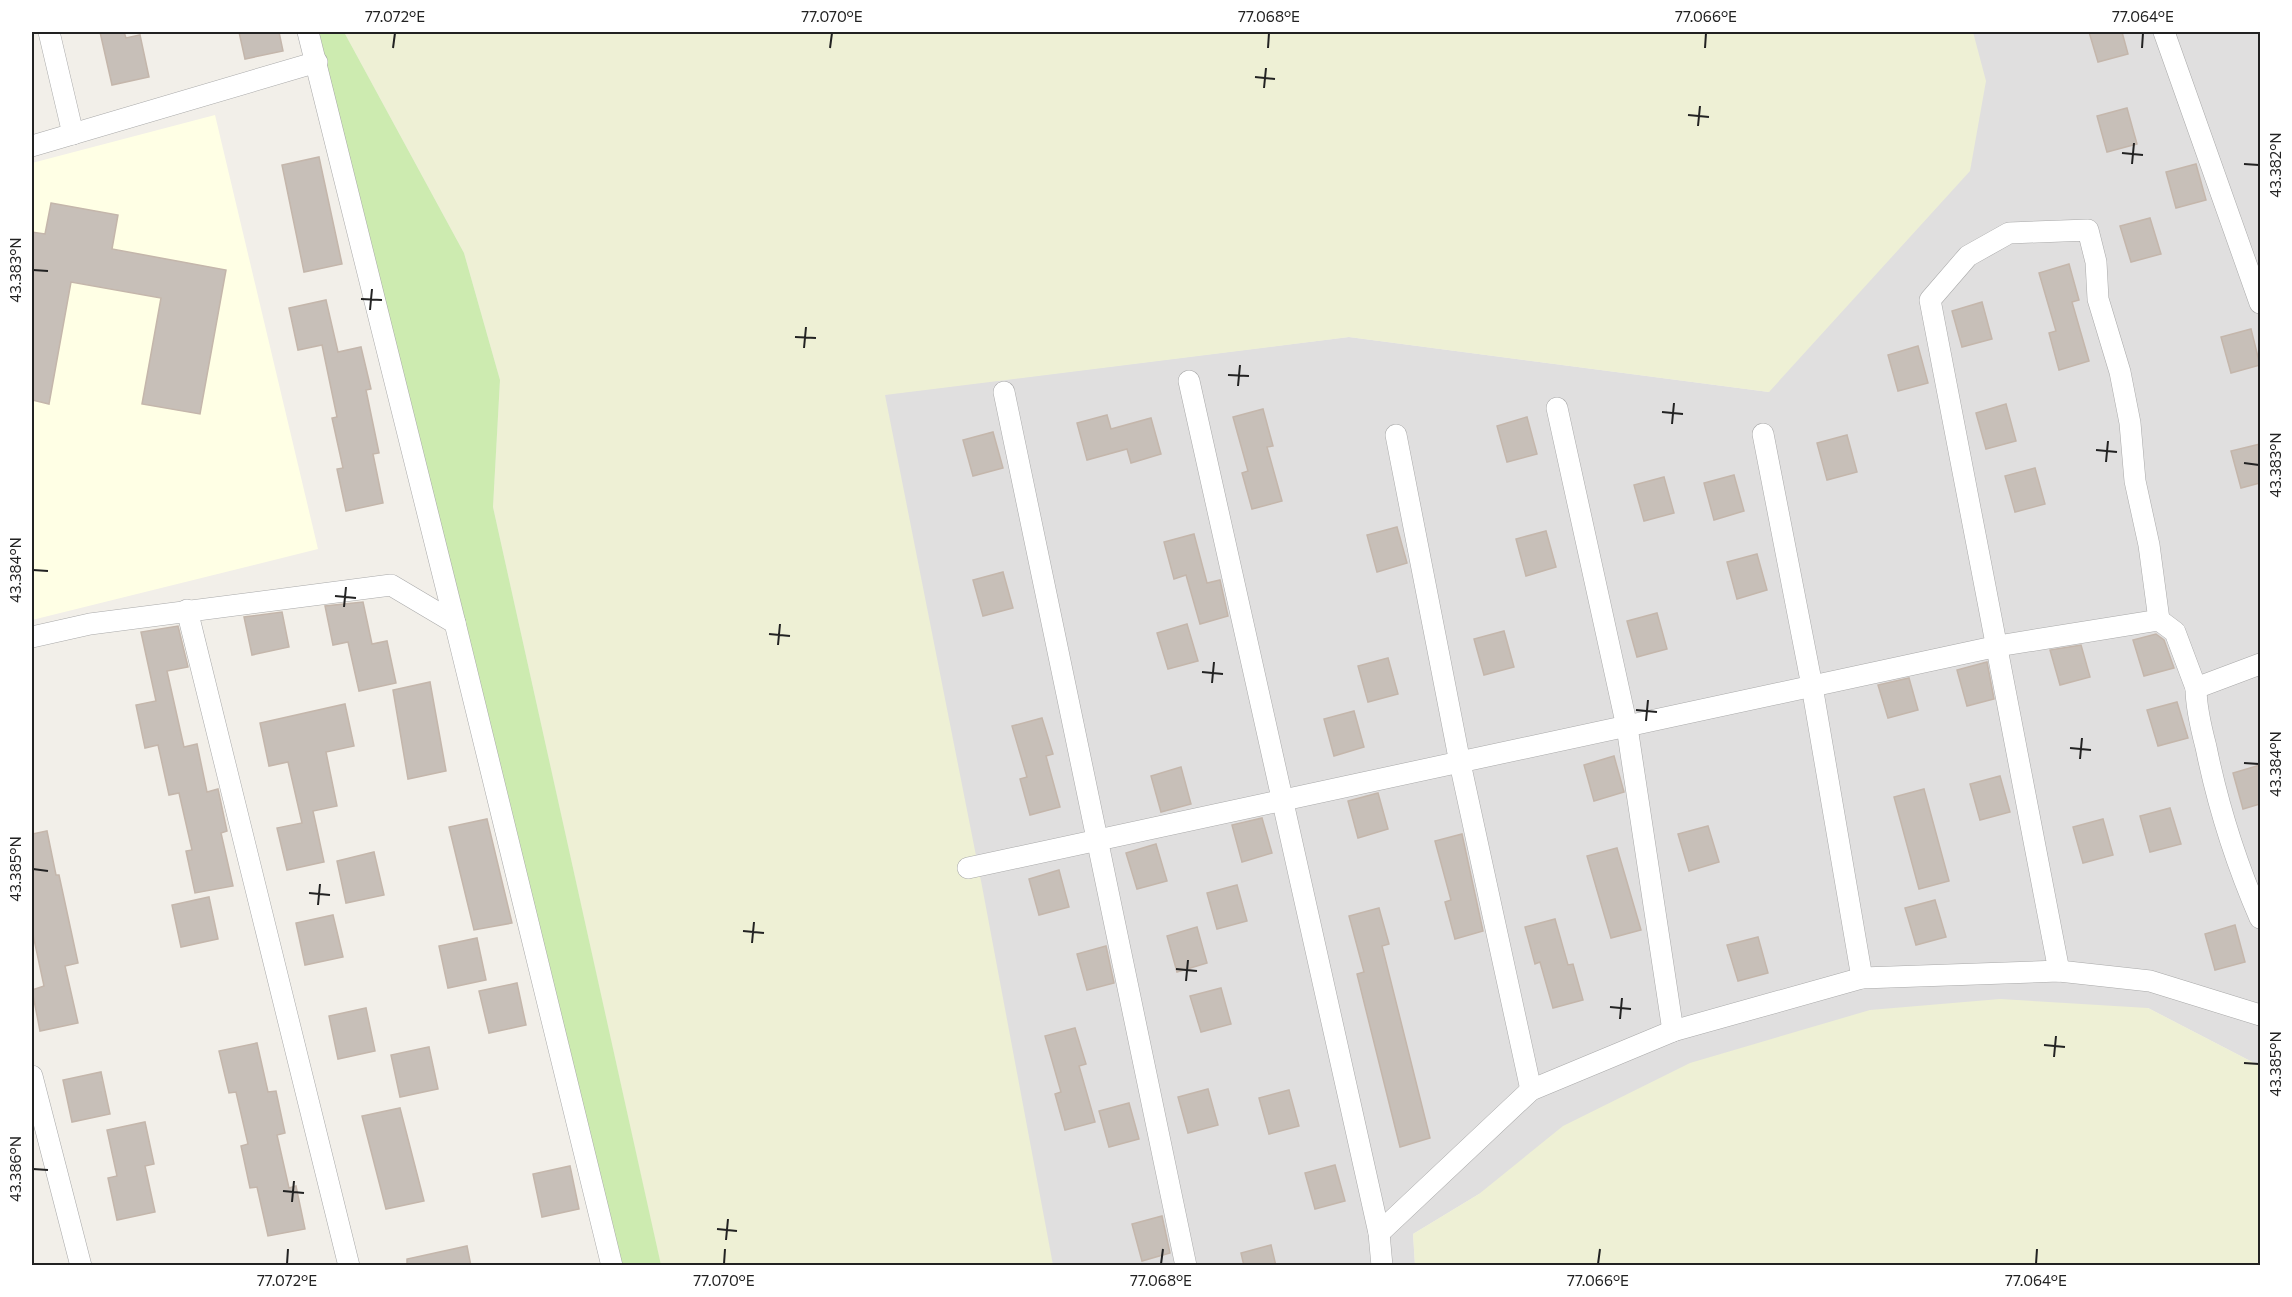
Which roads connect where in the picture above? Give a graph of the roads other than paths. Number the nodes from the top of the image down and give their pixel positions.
1 (49, 32) edge
2 (308, 32) edge
3 (2164, 32) edge
4 (317, 62) junction
5 (73, 134) junction
6 (32, 146) edge
7 (2260, 303) edge
8 (1189, 381) dead end
9 (1004, 392) dead end
10 (1557, 408) dead end
11 (1763, 434) dead end
12 (1396, 435) dead end
13 (187, 610) junction
14 (2159, 620) junction
15 (456, 623) junction
16 (32, 637) edge
17 (1998, 646) junction
18 (2260, 664) edge
19 (1812, 686) junction
20 (2196, 688) junction
21 (1628, 727) junction
22 (1460, 763) junction
23 (1283, 801) junction
24 (1098, 842) junction
25 (968, 868) dead end
26 (2260, 918) edge
27 (2059, 971) junction
28 (1862, 978) junction
29 (2260, 1015) edge
30 (1673, 1031) junction
31 (32, 1076) edge
32 (1531, 1090) junction
33 (1379, 1233) junction
34 (81, 1266) edge
35 (349, 1266) edge
36 (612, 1266) edge
37 (1186, 1266) edge
38 (1382, 1266) edge

1 - 5 street
2 - 4 street
3 - 7 street
4 - 5 street
4 - 15 street
5 - 6 street
8 - 23 street
9 - 24 street
10 - 21 street
11 - 19 street
12 - 22 street
13 - 15 street
13 - 16 street
13 - 35 street
14 - 17 street
14 - 17 street
14 - 20 street
15 - 36 street
17 - 19 street
17 - 27 street
18 - 20 street
19 - 21 street
19 - 28 street
20 - 26 street
21 - 22 street
21 - 30 street
22 - 23 street
22 - 32 street
23 - 24 street
23 - 33 street
24 - 25 street
24 - 37 street
27 - 28 street
27 - 29 street
28 - 30 street
30 - 32 street
31 - 34 street
32 - 33 street
33 - 38 street

